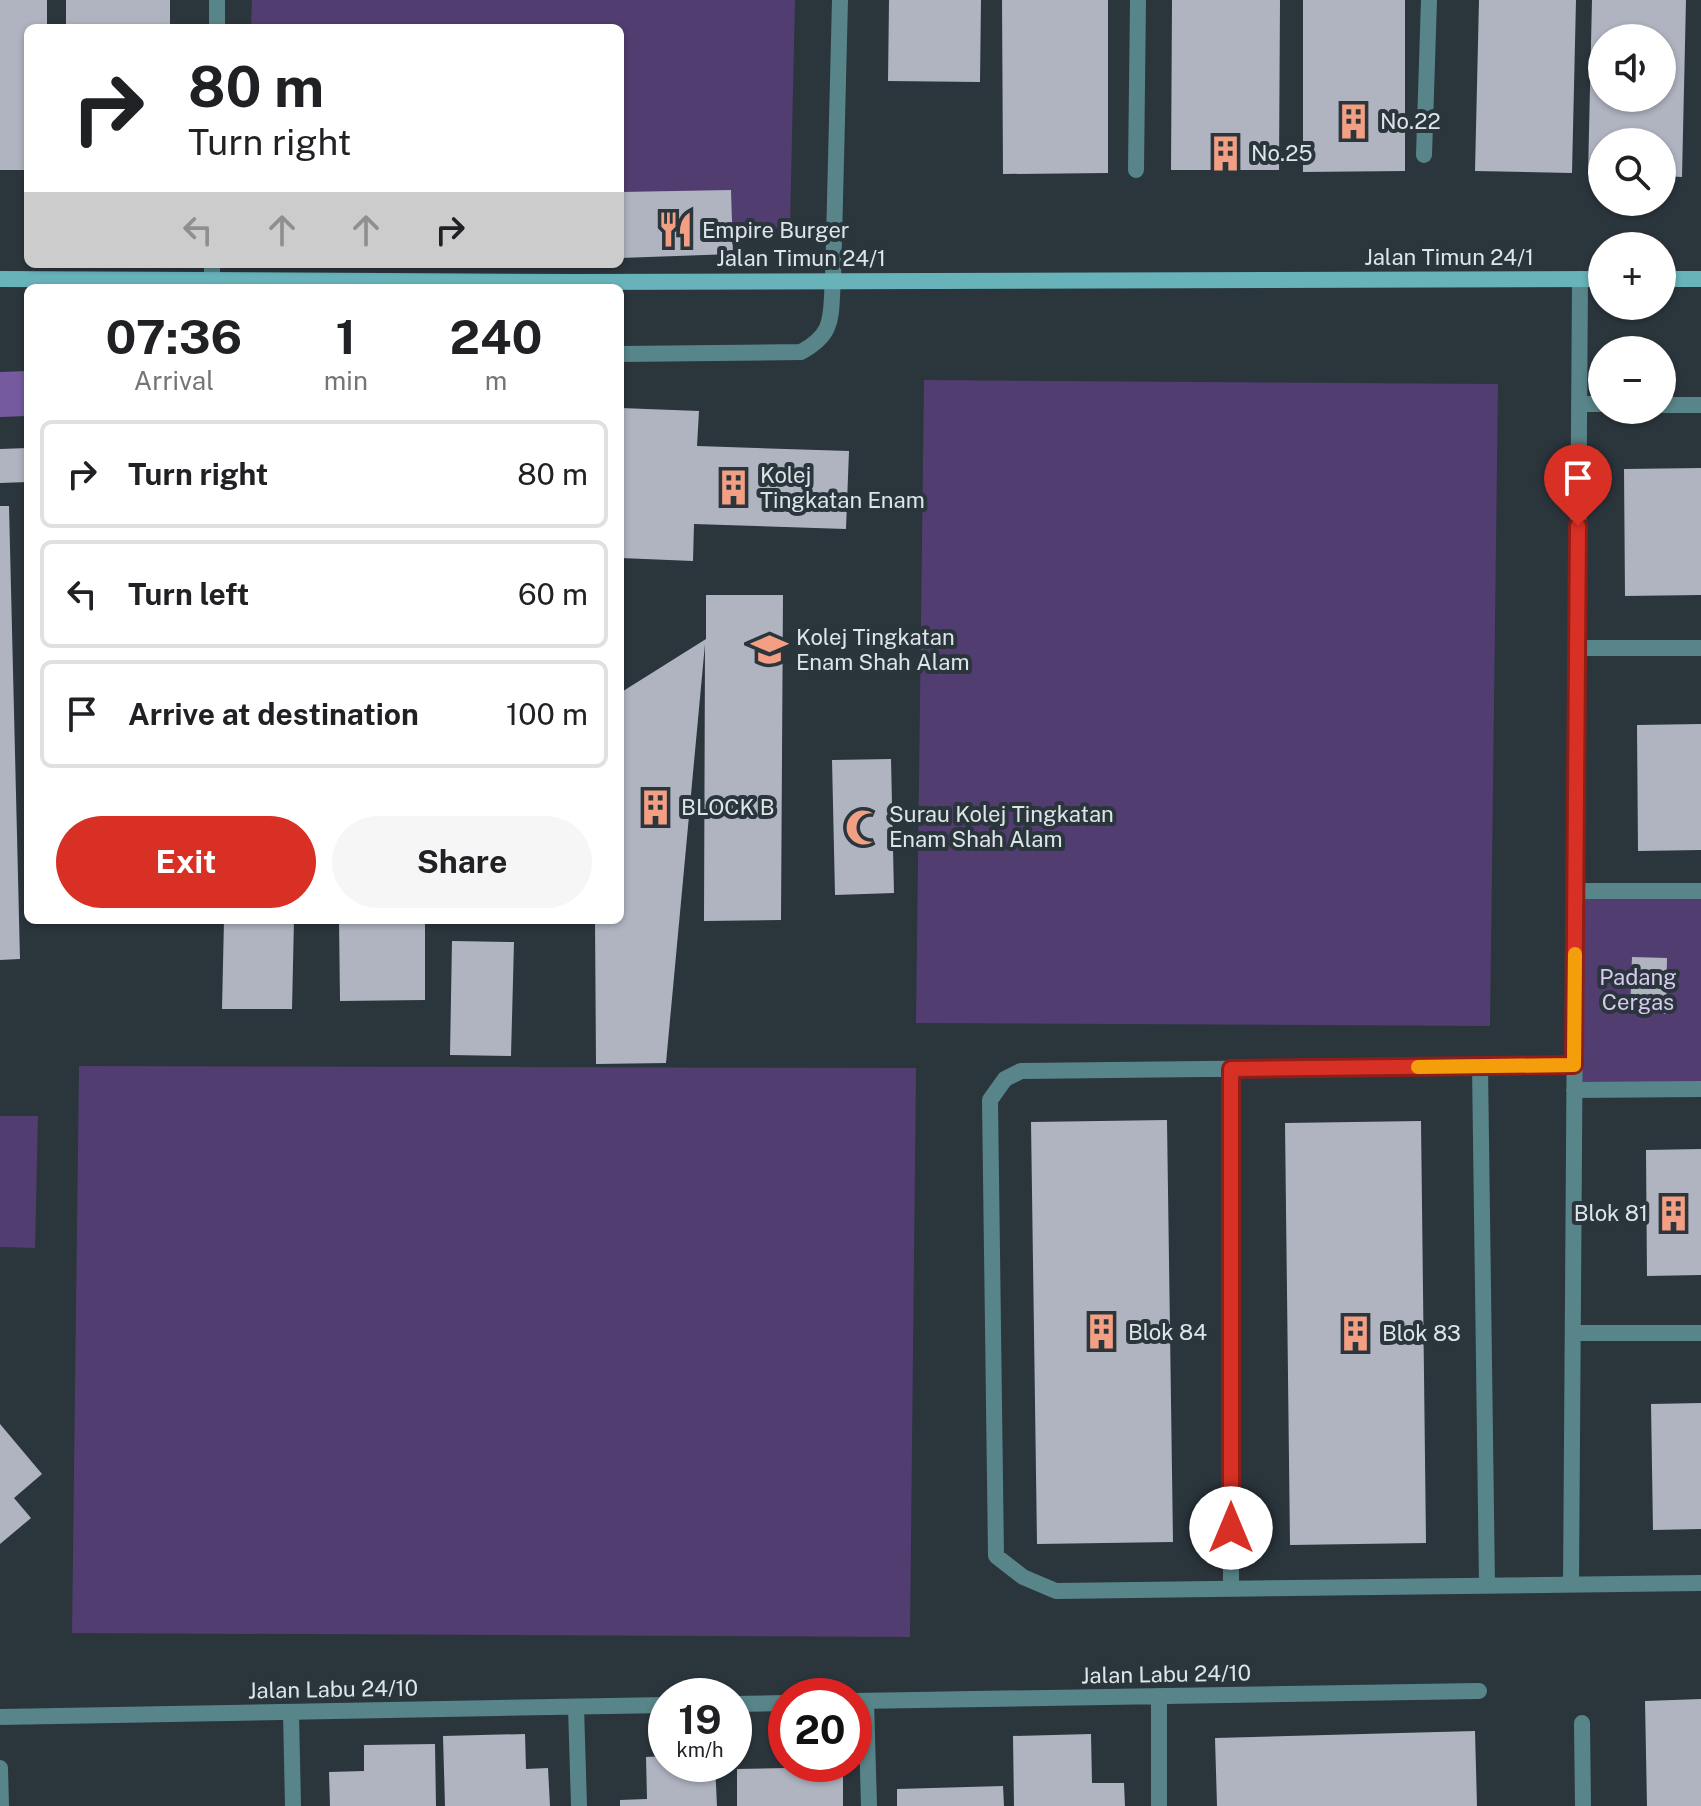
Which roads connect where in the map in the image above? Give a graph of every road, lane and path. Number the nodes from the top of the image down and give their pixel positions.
1 (217, 0) edge
2 (840, 0) edge
3 (1138, 0) edge
4 (1429, 0) edge
5 (217, 24) edge
6 (1424, 155) dead end
7 (1136, 170) dead end
8 (212, 271) edge
9 (0, 279) edge
10 (1580, 279) junction
11 (1588, 279) edge
12 (1676, 279) edge
13 (1701, 279) edge
14 (833, 280) junction
15 (548, 284) edge
16 (624, 284) edge
17 (624, 354) edge
18 (1579, 404) junction
19 (1588, 404) edge
20 (1676, 405) edge
21 (1701, 405) edge
22 (1577, 648) junction
23 (1701, 648) edge
24 (1576, 891) junction
25 (1701, 891) edge
26 (1574, 1065) junction
27 (1480, 1066) junction
28 (1231, 1069) junction
29 (1701, 1089) edge
30 (1574, 1090) junction
31 (1573, 1333) junction
32 (1701, 1333) edge
33 (1701, 1583) edge
34 (1487, 1585) junction
35 (1571, 1585) junction
36 (1231, 1589) junction
37 (1479, 1691) dead end
38 (1159, 1696) junction
39 (872, 1701) edge
40 (648, 1705) edge
41 (576, 1707) junction
42 (291, 1712) junction
43 (0, 1717) edge
44 (1582, 1723) dead end
45 (0, 1768) edge
46 (867, 1782) edge
47 (1, 1806) edge
48 (293, 1806) edge
49 (579, 1806) edge
50 (869, 1806) edge
51 (1159, 1806) edge
52 (1583, 1806) edge

1 - 5 street
2 - 14 street
3 - 7 street
4 - 6 street
8 - 9 street, Jalan Timun 24/1
8 - 15 street, Jalan Timun 24/1
10 - 11 street, Jalan Timun 24/1
10 - 14 street, Jalan Timun 24/1
10 - 18 street
12 - 13 street
14 - 16 street, Jalan Timun 24/1
14 - 17 street
18 - 19 street
18 - 22 street
20 - 21 street
22 - 23 street
22 - 24 street
24 - 25 street
24 - 26 street
26 - 27 street
26 - 30 street
27 - 28 street
27 - 34 street
28 - 36 street
28 - 36 street
29 - 30 street
30 - 31 street
31 - 32 street
31 - 35 street
33 - 35 street
34 - 35 street
34 - 36 street
37 - 38 street, Jalan Labu 24/10
38 - 39 street, Jalan Labu 24/10
38 - 51 street
40 - 41 street, Jalan Labu 24/10
41 - 42 street, Jalan Labu 24/10
41 - 49 street
42 - 43 street, Jalan Labu 24/10
42 - 48 street
44 - 52 street
45 - 47 street
46 - 50 street

